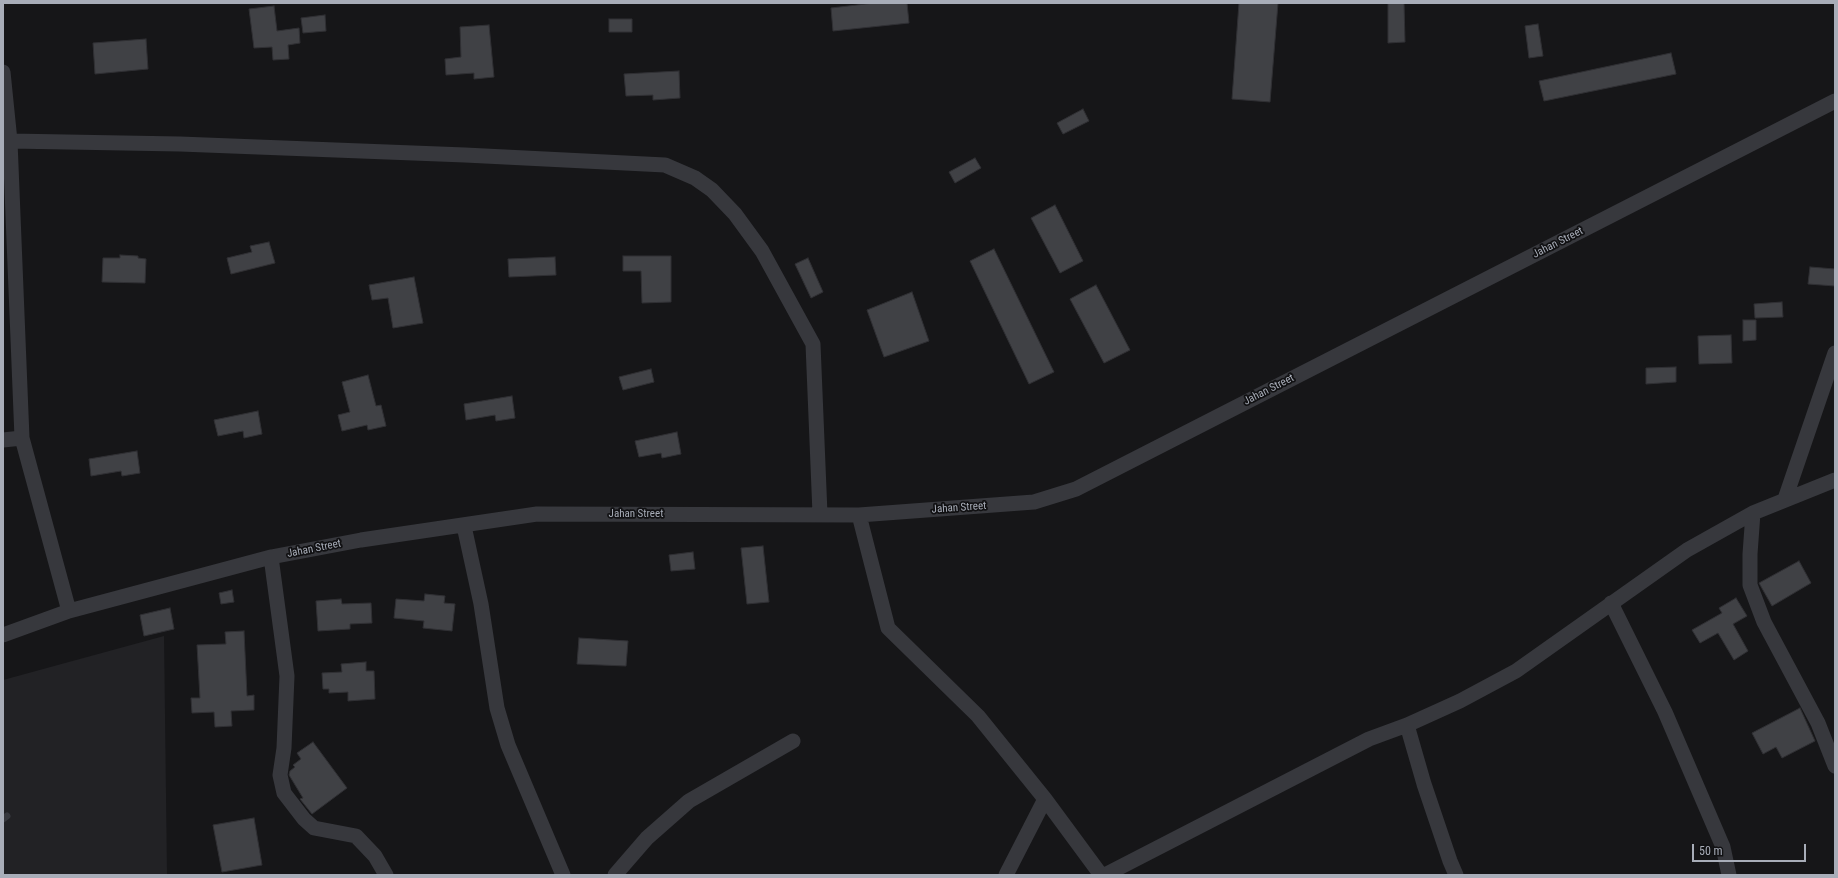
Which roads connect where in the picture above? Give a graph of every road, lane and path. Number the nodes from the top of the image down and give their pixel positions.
1 (3, 72) edge
2 (1835, 101) edge
3 (6, 140) edge
4 (1835, 353) edge
5 (22, 438) junction
6 (3, 440) edge
7 (1835, 480) edge
8 (1785, 499) junction
9 (1753, 513) junction
10 (820, 514) junction
11 (859, 515) junction
12 (464, 526) junction
13 (271, 557) junction
14 (1611, 603) junction
15 (69, 611) junction
16 (3, 635) edge
17 (1407, 725) junction
18 (793, 741) dead end
19 (1835, 766) edge
20 (1045, 799) junction
21 (386, 875) edge
22 (563, 875) edge
23 (615, 875) edge
24 (1006, 875) edge
25 (1101, 875) edge
26 (1105, 875) edge
27 (1456, 875) edge
28 (1729, 875) edge

1 - 3 street
2 - 11 street, Jahan Street
3 - 5 street
3 - 10 street
4 - 8 street
5 - 6 street
5 - 15 street
7 - 8 street
8 - 9 street
9 - 14 street
9 - 19 street
10 - 11 street, Jahan Street
10 - 12 street, Jahan Street
11 - 20 street
12 - 13 street, Jahan Street
12 - 22 street
13 - 15 street, Jahan Street
13 - 21 street
14 - 17 street
14 - 28 street
15 - 16 street, Jahan Street
17 - 26 street
17 - 27 street
18 - 23 street
20 - 24 street
20 - 25 street

